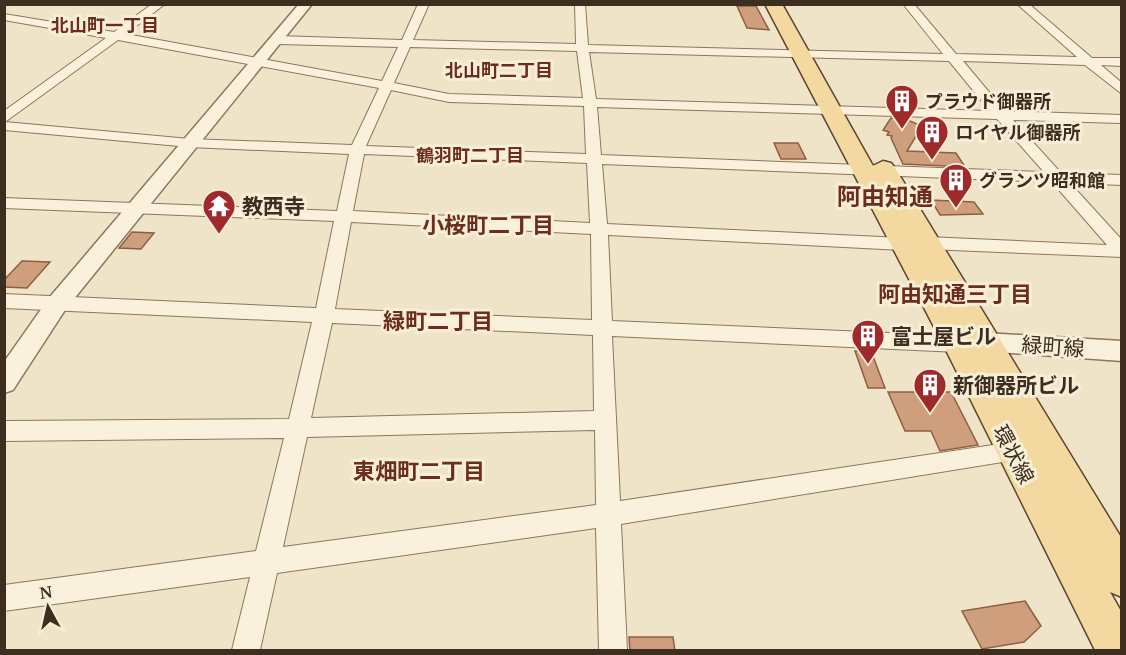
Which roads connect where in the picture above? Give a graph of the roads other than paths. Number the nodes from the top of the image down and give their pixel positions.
1 (160, 4) edge
2 (306, 4) edge
3 (424, 4) edge
4 (580, 4) edge
5 (773, 4) edge
6 (789, 4) edge
7 (908, 4) edge
8 (1022, 4) edge
9 (4, 17) edge
10 (26, 21) junction
11 (4, 31) edge
12 (116, 37) junction
13 (278, 40) junction
14 (404, 44) junction
15 (582, 48) junction
16 (807, 53) junction
17 (954, 57) junction
18 (260, 60) junction
19 (1088, 61) junction
20 (1122, 62) edge
21 (387, 84) junction
22 (1122, 90) edge
23 (590, 101) junction
24 (840, 111) junction
25 (1001, 115) junction
26 (4, 118) edge
27 (1122, 119) edge
28 (4, 126) edge
29 (190, 142) junction
30 (357, 150) junction
31 (594, 159) junction
32 (872, 170) junction
33 (1055, 177) junction
34 (1122, 180) edge
35 (4, 203) edge
36 (137, 207) junction
37 (343, 216) junction
38 (599, 230) junction
39 (915, 244) junction
40 (1122, 251) edge
41 (4, 301) edge
42 (57, 304) junction
43 (324, 314) junction
44 (601, 328) junction
45 (971, 343) junction
46 (1122, 351) edge
47 (4, 383) edge
48 (606, 420) junction
49 (298, 428) junction
50 (4, 431) edge
51 (1013, 452) junction
52 (607, 515) junction
53 (267, 562) junction
54 (1122, 576) edge
55 (4, 598) edge
56 (246, 651) edge
57 (613, 651) edge
58 (1118, 651) edge

1 - 12 street
2 - 13 street
3 - 14 street
4 - 15 street
5 - 16 main road, 環状線
6 - 16 main road, 環状線
7 - 17 street
8 - 19 street
9 - 10 street
10 - 11 street
10 - 12 street
12 - 18 street
12 - 26 street
13 - 14 street
13 - 18 street
14 - 15 street
14 - 21 street
15 - 16 street
15 - 23 street
16 - 17 street
16 - 24 main road, 環状線
17 - 19 street
17 - 25 street
18 - 21 street
18 - 29 street
19 - 20 street
19 - 22 street
21 - 23 street
21 - 30 street
23 - 24 street
23 - 31 street
24 - 25 street
24 - 32 main road, 環状線
25 - 27 street
25 - 33 street
28 - 29 street
29 - 30 street
29 - 36 street
30 - 31 street
30 - 37 street
31 - 32 street
31 - 38 street
32 - 33 street
32 - 39 main road, 環状線
33 - 34 street
33 - 40 street
35 - 36 street
36 - 37 street
36 - 42 street
37 - 38 street
37 - 43 street
38 - 39 street
38 - 44 street
39 - 40 street
39 - 45 main road, 環状線
41 - 42 street
42 - 43 street
42 - 47 street
43 - 44 street
43 - 49 street
44 - 45 street
44 - 48 street
45 - 46 street, 緑町線
45 - 51 main road, 環状線
45 - 54 main road, 環状線
48 - 49 street
48 - 52 street
49 - 50 street
49 - 53 street
51 - 52 street
51 - 58 main road, 環状線
52 - 53 street
52 - 57 street
53 - 55 street
53 - 56 street

